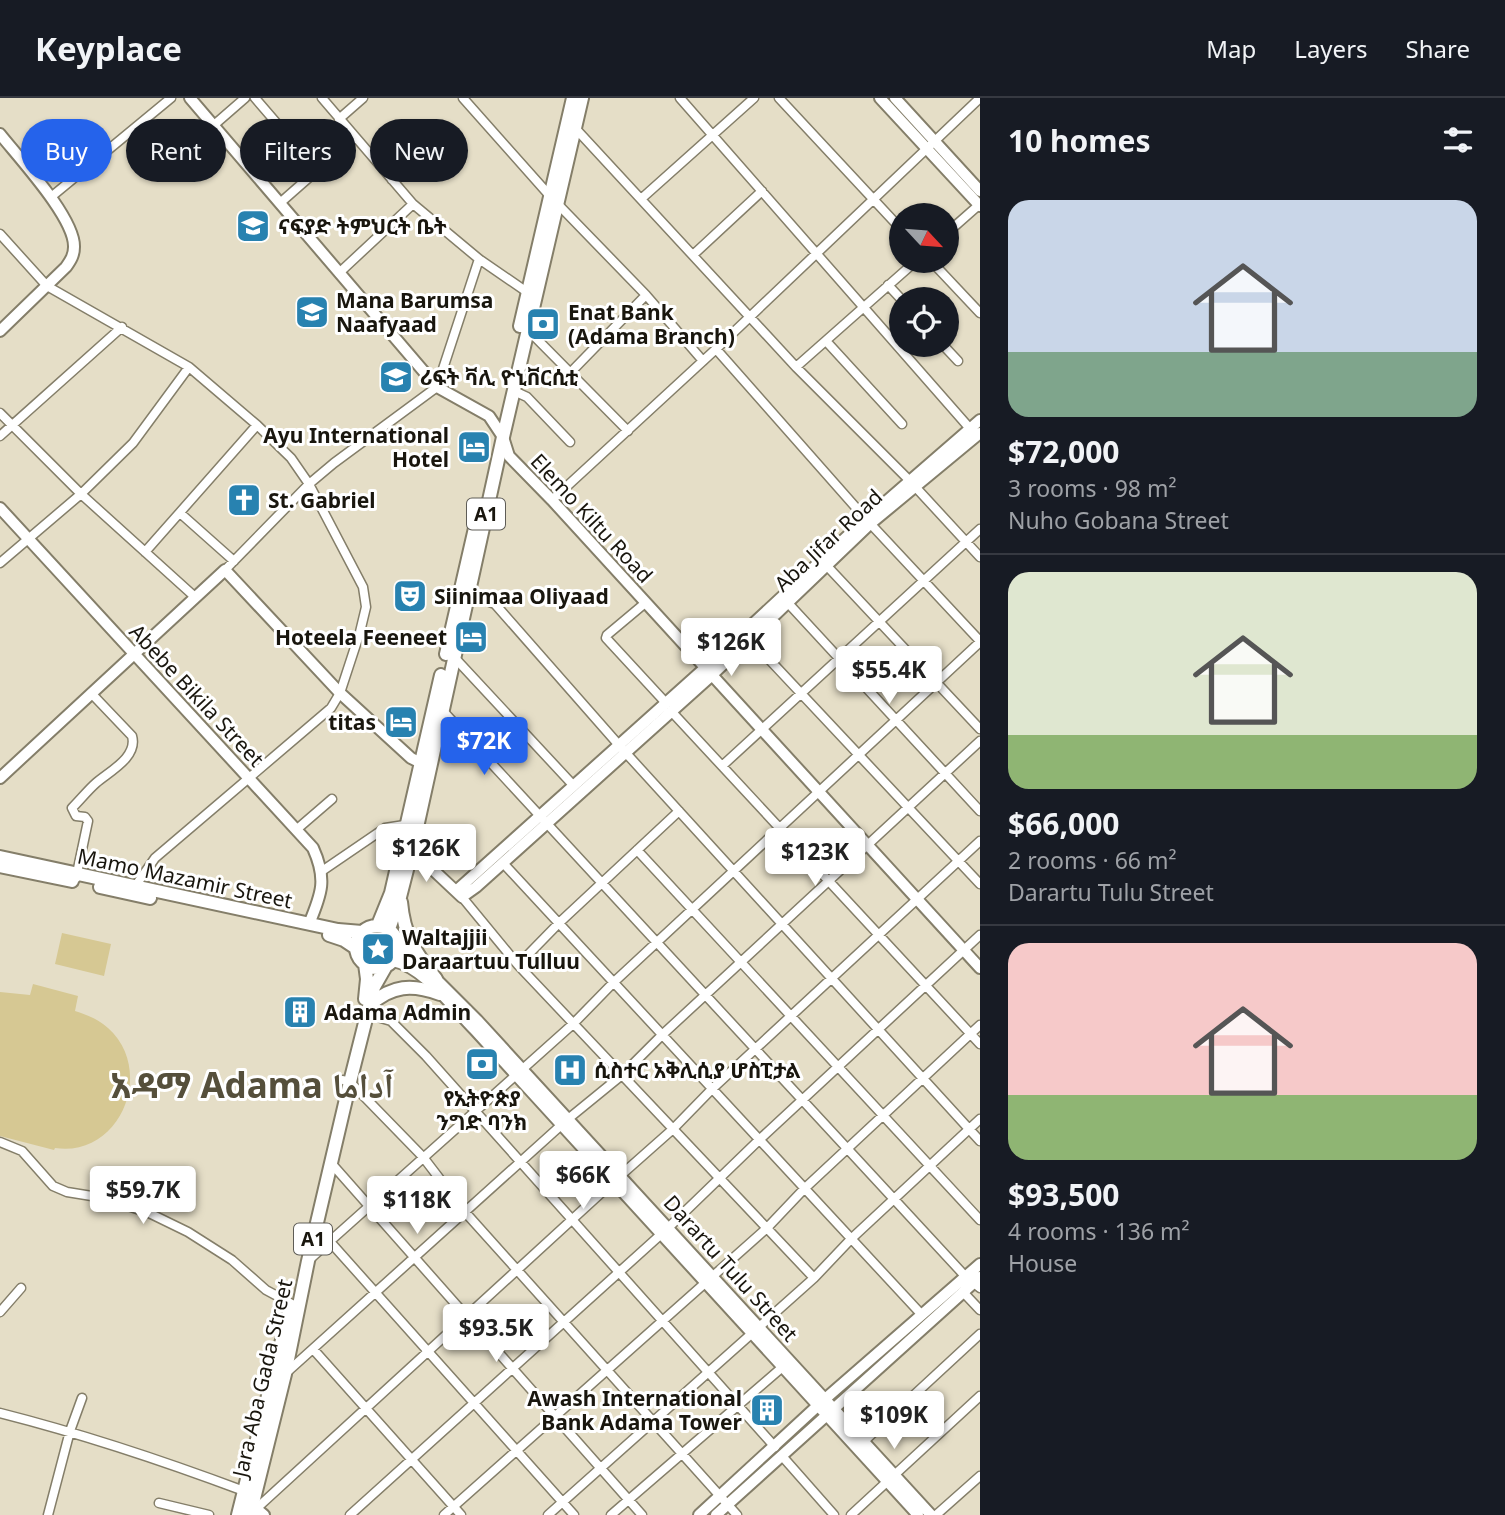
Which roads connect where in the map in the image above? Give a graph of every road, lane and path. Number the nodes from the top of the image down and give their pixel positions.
1 (171, 98) edge
2 (190, 98) edge
3 (245, 98) edge
4 (255, 98) edge
5 (322, 98) edge
6 (363, 98) edge
7 (463, 98) edge
8 (573, 98) edge
9 (583, 98) edge
10 (680, 98) edge
11 (754, 98) edge
12 (779, 98) edge
13 (880, 98) edge
14 (895, 98) edge
15 (980, 98) edge
16 (209, 119) edge
17 (221, 119) edge
18 (273, 119) edge
19 (339, 119) joint
20 (576, 129) junction
21 (0, 134) edge
22 (712, 135) junction
23 (356, 138) edge
24 (226, 139) edge
25 (931, 145) junction
26 (370, 154) edge
27 (304, 182) edge
28 (394, 182) edge
29 (762, 191) junction
30 (980, 191) edge
31 (51, 197) junction
32 (641, 199) junction
33 (873, 199) junction
34 (554, 200) junction
35 (280, 203) junction
36 (414, 204) junction
37 (980, 205) edge
38 (889, 216) edge
39 (959, 223) edge
40 (0, 234) edge
41 (816, 253) junction
42 (693, 255) junction
43 (479, 260) junction
44 (339, 273) junction
45 (902, 273) edge
46 (942, 273) edge
47 (888, 285) joint
48 (47, 286) junction
49 (527, 292) junction
50 (646, 295) junction
51 (864, 307) junction
52 (980, 313) edge
53 (750, 316) junction
54 (2, 325) edge
55 (524, 326) junction
56 (122, 327) junction
57 (826, 341) junction
58 (716, 349) junction
59 (954, 357) edge
60 (703, 361) junction
61 (958, 361) dead end
62 (796, 367) junction
63 (189, 368) junction
64 (571, 372) junction
65 (437, 387) junction
66 (514, 391) junction
67 (0, 413) edge
68 (980, 420) edge
69 (902, 424) dead end
70 (12, 425) junction
71 (257, 425) junction
72 (628, 432) junction
73 (501, 433) junction
74 (977, 434) edge
75 (0, 436) edge
76 (570, 442) dead end
77 (912, 483) junction
78 (309, 484) junction
79 (81, 494) junction
80 (552, 500) junction
81 (0, 508) edge
82 (180, 513) junction
83 (868, 521) junction
84 (980, 529) edge
85 (27, 539) junction
86 (967, 542) junction
87 (145, 552) junction
88 (980, 557) edge
89 (234, 561) junction
90 (0, 562) edge
91 (827, 566) junction
92 (225, 570) junction
93 (924, 581) junction
94 (464, 593) junction
95 (195, 597) junction
96 (788, 603) junction
97 (645, 604) junction
98 (880, 621) junction
99 (750, 639) junction
100 (980, 642) edge
101 (133, 655) junction
102 (454, 657) junction
103 (839, 658) junction
104 (708, 672) junction
105 (937, 682) junction
106 (802, 692) junction
107 (91, 693) junction
108 (340, 693) junction
109 (668, 707) junction
110 (443, 710) junction
111 (896, 720) junction
112 (980, 729) edge
113 (761, 730) junction
114 (980, 741) edge
115 (622, 748) junction
116 (859, 754) junction
117 (426, 766) junction
118 (722, 766) junction
119 (945, 773) junction
120 (0, 778) edge
121 (247, 778) junction
122 (573, 785) junction
123 (818, 792) junction
124 (332, 799) dead end
125 (908, 806) junction
126 (679, 811) junction
127 (980, 811) edge
128 (542, 819) junction
129 (412, 824) junction
130 (779, 828) junction
131 (296, 830) junction
132 (980, 841) edge
133 (866, 844) junction
134 (412, 850) junction
135 (637, 850) junction
136 (0, 857) edge
137 (958, 861) junction
138 (503, 863) junction
139 (0, 866) edge
140 (322, 871) junction
141 (733, 871) junction
142 (76, 878) junction
143 (828, 880) junction
144 (602, 883) junction
145 (980, 884) edge
146 (133, 890) junction
147 (459, 894) junction
148 (394, 899) junction
149 (916, 899) junction
150 (692, 909) junction
151 (559, 923) junction
152 (781, 923) junction
153 (300, 925) junction
154 (384, 927) junction
155 (362, 932) junction
156 (336, 933) junction
157 (878, 934) junction
158 (980, 936) edge
159 (398, 940) junction
160 (657, 942) junction
161 (356, 948) junction
162 (963, 950) junction
163 (740, 961) junction
164 (390, 963) junction
165 (365, 964) junction
166 (518, 965) junction
167 (980, 968) edge
168 (831, 978) junction
169 (436, 979) junction
170 (614, 982) junction
171 (925, 985) junction
172 (366, 990) junction
173 (440, 994) junction
174 (705, 995) junction
175 (368, 1010) junction
176 (791, 1016) junction
177 (573, 1024) junction
178 (980, 1025) edge
179 (878, 1029) junction
180 (970, 1034) junction
181 (662, 1035) junction
182 (980, 1044) edge
183 (755, 1049) junction
184 (838, 1067) junction
185 (518, 1072) junction
186 (622, 1075) junction
187 (923, 1078) junction
188 (346, 1081) junction
189 (712, 1089) junction
190 (803, 1100) junction
191 (475, 1111) junction
192 (883, 1115) junction
193 (980, 1119) edge
194 (564, 1122) junction
195 (673, 1129) junction
196 (969, 1129) junction
197 (760, 1140) junction
198 (980, 1141) edge
199 (0, 1142) edge
200 (848, 1148) junction
201 (423, 1157) junction
202 (520, 1162) junction
203 (331, 1163) junction
204 (930, 1166) junction
205 (616, 1179) junction
206 (721, 1180) junction
207 (804, 1189) junction
208 (894, 1199) junction
209 (368, 1207) junction
210 (465, 1212) junction
211 (572, 1220) junction
212 (980, 1220) edge
213 (316, 1226) junction
214 (767, 1228) junction
215 (665, 1232) junction
216 (851, 1239) junction
217 (330, 1241) junction
218 (414, 1258) junction
219 (308, 1261) junction
220 (980, 1264) edge
221 (517, 1270) junction
222 (619, 1273) junction
223 (814, 1278) junction
224 (709, 1280) junction
225 (975, 1281) edge
226 (21, 1288) dead end
227 (963, 1292) junction
228 (375, 1293) junction
229 (295, 1304) junction
230 (980, 1310) edge
231 (0, 1312) edge
232 (922, 1315) junction
233 (466, 1317) junction
234 (663, 1321) junction
235 (564, 1322) junction
236 (755, 1330) junction
237 (980, 1334) edge
238 (313, 1349) junction
239 (428, 1352) junction
240 (786, 1364) junction
241 (512, 1369) junction
242 (607, 1371) junction
243 (708, 1372) junction
244 (285, 1374) junction
245 (980, 1396) edge
246 (82, 1398) dead end
247 (474, 1403) junction
248 (738, 1406) junction
249 (366, 1408) junction
250 (825, 1408) junction
251 (0, 1413) edge
252 (555, 1417) junction
253 (652, 1422) junction
254 (70, 1431) junction
255 (860, 1445) junction
256 (516, 1451) junction
257 (778, 1451) junction
258 (682, 1454) junction
259 (412, 1460) junction
260 (601, 1468) junction
261 (980, 1476) edge
262 (892, 1479) junction
263 (629, 1499) junction
264 (723, 1500) junction
265 (562, 1502) junction
266 (159, 1503) dead end
267 (454, 1507) junction
268 (249, 1509) edge
269 (48, 1515) edge
270 (209, 1515) edge
271 (350, 1515) edge
272 (444, 1515) edge
273 (461, 1515) edge
274 (548, 1515) edge
275 (574, 1515) edge
276 (611, 1515) edge
277 (642, 1515) edge
278 (699, 1515) edge
279 (716, 1515) edge
280 (737, 1515) edge
281 (834, 1515) edge
282 (851, 1515) edge
283 (918, 1515) edge
284 (934, 1515) edge

1 - 31 street
2 - 16 street
3 - 17 street
4 - 18 street
5 - 19 street
6 - 19 street
7 - 34 street
8 - 34 main road, A1
9 - 20 main road, A1
10 - 22 street
11 - 22 street
12 - 33 street
13 - 25 street
14 - 25 street
15 - 25 street
20 - 32 street
20 - 34 main road, A1
21 - 31 street
22 - 29 street
22 - 32 street
23 - 26 street
24 - 35 street
25 - 30 street
25 - 33 street
25 - 37 street
27 - 35 street
28 - 36 street
29 - 41 street
29 - 42 street
31 - 48 street
32 - 42 street
33 - 38 street
33 - 41 street
34 - 49 main road, A1
34 - 50 street
34 - 55 main road, A1
35 - 44 street
36 - 43 street
36 - 44 street
37 - 39 street
40 - 48 street
41 - 51 street
41 - 53 street
42 - 53 street
43 - 49 street
43 - 65 street
44 - 65 street
45 - 47 street
46 - 52 street
47 - 51 street
48 - 54 street
48 - 56 street
49 - 55 main road, A1
50 - 60 street
50 - 64 street
51 - 57 street
51 - 74 street
53 - 58 street
53 - 62 street
55 - 64 street
55 - 66 main road, A1
55 - 73 main road, A1
56 - 63 street
56 - 70 street
57 - 62 street
57 - 69 street
58 - 60 street
58 - 83 street
59 - 61 street
60 - 72 street
62 - 77 street
63 - 71 street
63 - 79 street
64 - 72 street
65 - 73 street, Elemo Kiltu Road
65 - 78 street
66 - 73 main road, A1
66 - 76 street
67 - 70 street
68 - 74 street, Aba Jifar Road
70 - 75 street
70 - 79 street
71 - 78 street
71 - 82 street
72 - 80 street
73 - 80 street, Elemo Kiltu Road
73 - 94 main road, A1
74 - 77 street, Aba Jifar Road
77 - 83 street, Aba Jifar Road
77 - 86 street
78 - 89 street
78 - 108 street
79 - 85 street
79 - 87 street
80 - 97 street, Elemo Kiltu Road
81 - 85 street, Abebe Bikila Street
82 - 87 street
82 - 89 street
83 - 91 street, Aba Jifar Road
83 - 93 street
83 - 104 street, Aba Jifar Road
84 - 86 street
85 - 90 street
85 - 101 street, Abebe Bikila Street
86 - 88 street
86 - 93 street
87 - 95 street
89 - 92 street
91 - 96 street, Aba Jifar Road
91 - 98 street
92 - 95 street
92 - 108 street
93 - 98 street
93 - 100 street
94 - 102 main road, A1
94 - 115 street
94 - 117 main road, A1
95 - 101 street
96 - 99 street, Aba Jifar Road
96 - 103 street
97 - 104 street, Elemo Kiltu Road
97 - 109 street
98 - 103 street
98 - 105 street
99 - 104 street, Aba Jifar Road
99 - 106 street
100 - 105 street
101 - 107 street
101 - 121 street, Abebe Bikila Street
102 - 110 main road, A1
102 - 122 street
103 - 106 street
103 - 111 street
104 - 109 street, Aba Jifar Road
104 - 113 street, Elemo Kiltu Road
105 - 111 street
105 - 112 street
106 - 113 street
106 - 116 street
107 - 120 street
107 - 142 street
108 - 117 street
108 - 121 street
109 - 115 street, Aba Jifar Road
109 - 118 street
110 - 117 main road, A1
110 - 128 street
111 - 116 street
111 - 119 street
113 - 118 street
113 - 123 street, Elemo Kiltu Road
114 - 119 street
115 - 122 street, Aba Jifar Road
115 - 126 street
115 - 128 street, Aba Jifar Road
116 - 123 street
116 - 125 street
117 - 129 main road, A1
118 - 130 street
119 - 125 street
119 - 127 street
121 - 131 street, Abebe Bikila Street
121 - 146 street
122 - 128 street, Aba Jifar Road
123 - 130 street
123 - 133 street, Elemo Kiltu Road
124 - 131 street
125 - 133 street
125 - 137 street
126 - 135 street
126 - 141 street
128 - 138 street, Aba Jifar Road
128 - 144 street
128 - 147 street, Aba Jifar Road
129 - 134 main road, A1
129 - 140 street
129 - 148 main road, A1
130 - 141 street
130 - 143 street
131 - 140 street, Abebe Bikila Street
132 - 137 street
133 - 143 street
133 - 149 street, Elemo Kiltu Road
134 - 147 street
134 - 148 main road, A1
135 - 144 street
135 - 150 street
136 - 142 main road, Mamo Mazamir Street
137 - 145 street
137 - 149 street
138 - 147 street, Aba Jifar Road
138 - 151 street
139 - 142 main road, Mamo Mazamir Street
140 - 153 street
141 - 150 street
141 - 152 street
142 - 146 main road, Mamo Mazamir Street
143 - 152 street
143 - 157 street
144 - 151 street
144 - 160 street
146 - 153 main road, Mamo Mazamir Street
147 - 166 street
148 - 154 main road, A1
148 - 156 main road
148 - 169 main road
149 - 157 street
149 - 162 street, Elemo Kiltu Road
150 - 160 street
150 - 163 street
151 - 166 street
151 - 170 street
152 - 163 street
152 - 168 street
153 - 156 main road, Mamo Mazamir Street
154 - 155 main road
154 - 159 main road
155 - 156 main road, Mamo Mazamir Street
155 - 161 main road
156 - 161 main road, Mamo Mazamir Street
156 - 172 main road
157 - 168 street
157 - 171 street
158 - 162 street
159 - 164 main road
159 - 169 street, Darartu Tulu Street
160 - 170 street
160 - 174 street
161 - 165 main road
162 - 167 street, Elemo Kiltu Road
162 - 171 street
163 - 174 street
163 - 176 street
164 - 165 main road
164 - 173 street, Darartu Tulu Street
164 - 175 main road, Jara Aba Gada Street / A1
165 - 172 main road, Jara Aba Gada Street / A1
166 - 177 street
168 - 176 street
168 - 179 street
169 - 185 street, Darartu Tulu Street
170 - 177 street
170 - 181 street
171 - 179 street
171 - 180 street
172 - 188 main road, Jara Aba Gada Street / A1
173 - 175 main road
173 - 185 street, Darartu Tulu Street
174 - 181 street
174 - 183 street
175 - 188 main road, Jara Aba Gada Street / A1
175 - 191 street
176 - 183 street
176 - 184 street
177 - 185 street
177 - 186 street
178 - 180 street
179 - 184 street
179 - 187 street
180 - 182 street
180 - 187 street
181 - 186 street
181 - 189 street
183 - 189 street
183 - 190 street
184 - 190 street
184 - 192 street
185 - 191 street
185 - 194 street, Darartu Tulu Street
186 - 194 street
186 - 195 street
187 - 192 street
187 - 196 street
188 - 201 street
188 - 203 main road, Jara Aba Gada Street / A1
188 - 229 main road, Jara Aba Gada Street / A1
189 - 195 street
189 - 197 street
190 - 197 street
190 - 200 street
191 - 201 street
191 - 202 street
192 - 200 street
192 - 204 street
193 - 196 street
194 - 202 street
194 - 205 street, Darartu Tulu Street
195 - 205 street
195 - 206 street
196 - 198 street
196 - 204 street
197 - 206 street
197 - 207 street
199 - 229 street
200 - 207 street
200 - 208 street
201 - 209 street
201 - 210 street
202 - 210 street
202 - 211 street
203 - 209 street
203 - 213 main road, Jara Aba Gada Street / A1
204 - 208 street
204 - 212 street
205 - 211 street
205 - 215 street, Darartu Tulu Street
206 - 214 street
206 - 215 street
207 - 214 street
207 - 216 street
208 - 216 street
208 - 225 street
209 - 217 street
209 - 218 street
210 - 218 street
210 - 221 street
211 - 221 street
211 - 222 street
213 - 217 street
213 - 219 main road, Jara Aba Gada Street / A1
214 - 223 street
214 - 224 street
215 - 222 street
215 - 224 street, Darartu Tulu Street
216 - 223 street
216 - 232 street
217 - 219 street
217 - 228 street
218 - 228 street
218 - 233 street
219 - 229 main road, Jara Aba Gada Street / A1
220 - 225 street
221 - 233 street
221 - 235 street
222 - 234 street
222 - 235 street
223 - 236 street
224 - 234 street
224 - 236 street, Darartu Tulu Street
225 - 227 street
225 - 232 street
226 - 231 street
227 - 230 street
227 - 250 street
228 - 238 street
228 - 239 street
229 - 244 main road, Jara Aba Gada Street / A1
229 - 268 main road, Jara Aba Gada Street / A1
232 - 250 street
233 - 239 street
233 - 241 street
234 - 242 street
234 - 243 street
235 - 241 street
235 - 242 street
236 - 240 street, Darartu Tulu Street
236 - 243 street
237 - 255 street
238 - 244 street
238 - 249 street
239 - 247 street
239 - 249 street
240 - 248 street
240 - 250 street, Darartu Tulu Street
241 - 247 street
241 - 252 street
242 - 252 street
242 - 253 street
243 - 248 street
243 - 253 street
244 - 268 main road, Jara Aba Gada Street / A1
245 - 262 street
246 - 254 street
247 - 256 street
247 - 259 street
248 - 257 street
248 - 258 street
249 - 259 street
249 - 268 street
250 - 255 street, Darartu Tulu Street
250 - 257 street
251 - 254 street
252 - 256 street
252 - 260 street
253 - 258 street
253 - 260 street
254 - 268 street
254 - 269 street
255 - 262 street, Darartu Tulu Street
256 - 265 street
256 - 267 street
257 - 264 street
257 - 281 street
258 - 263 street
258 - 264 street
259 - 267 street
259 - 271 street
260 - 263 street
260 - 265 street
261 - 284 street
262 - 282 street
262 - 283 street
262 - 284 street
263 - 276 street
263 - 277 street
264 - 278 street
264 - 279 street
264 - 280 street
265 - 274 street
265 - 275 street
266 - 270 street
267 - 272 street
267 - 273 street

